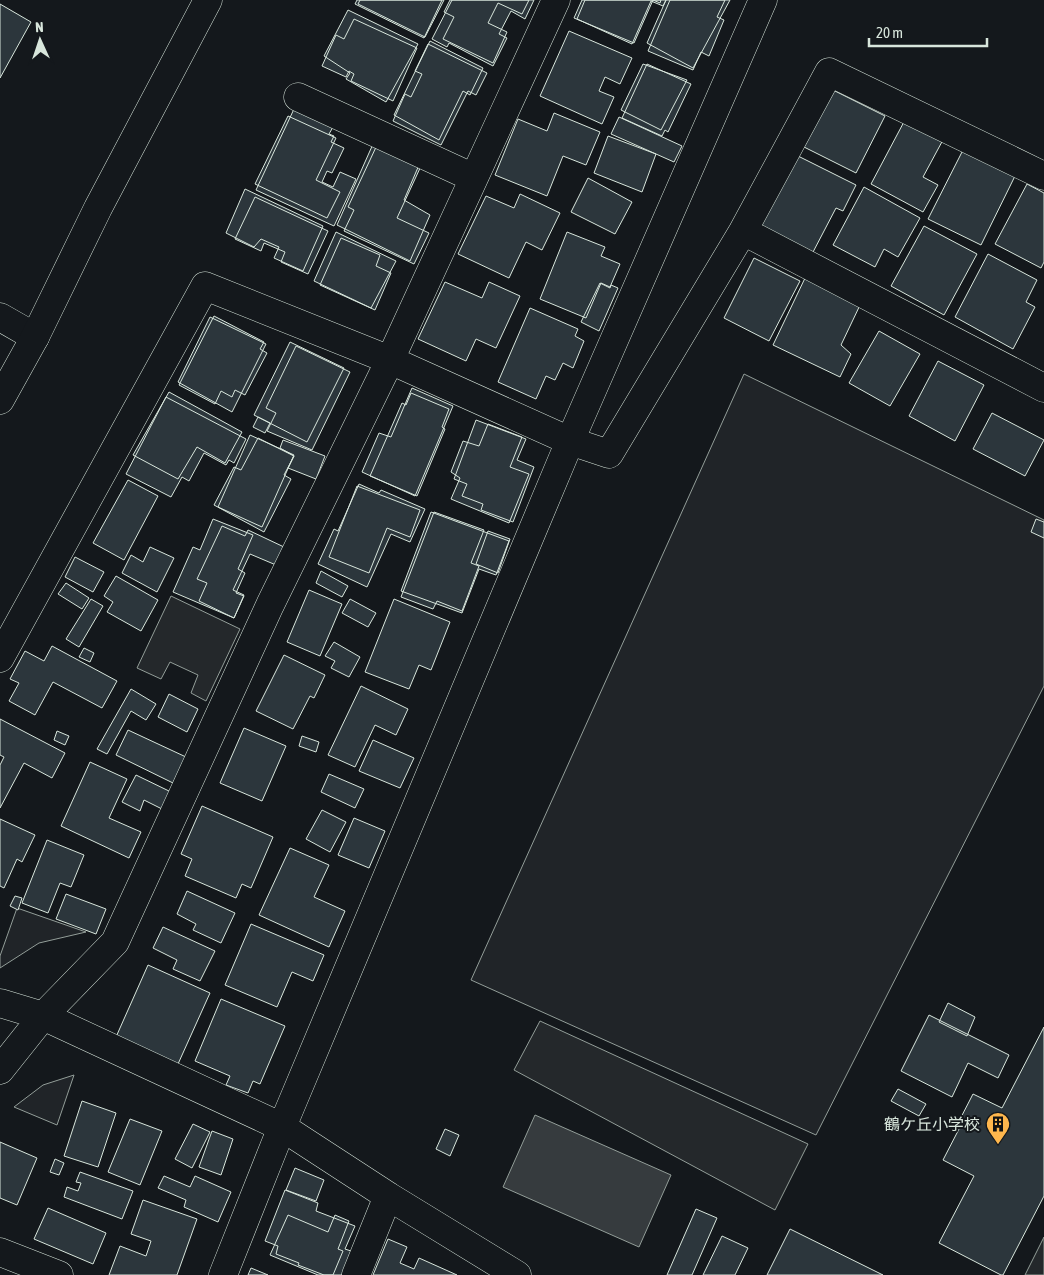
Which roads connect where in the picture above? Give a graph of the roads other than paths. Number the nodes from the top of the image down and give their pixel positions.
1 (208, 0) edge
2 (556, 0) edge
3 (763, 0) edge
4 (298, 97) dead end
5 (1044, 176) edge
6 (474, 178) junction
7 (743, 231) junction
8 (0, 317) edge
9 (35, 338) junction
10 (390, 360) junction
11 (1044, 388) edge
12 (0, 400) edge
13 (570, 441) junction
14 (0, 658) edge
15 (0, 1003) edge
16 (43, 1016) junction
17 (0, 1070) edge
18 (282, 1127) junction
19 (388, 1196) junction
20 (0, 1252) edge
21 (59, 1275) edge
22 (223, 1275) edge
23 (356, 1275) edge
24 (517, 1275) edge

1 - 9 street
2 - 6 street
3 - 13 street
4 - 6 street
5 - 7 street
6 - 10 street
7 - 11 street
7 - 13 street
8 - 9 street
9 - 12 street
10 - 13 street
10 - 14 street
10 - 16 street
13 - 18 street
15 - 16 street
16 - 17 street
16 - 18 street
18 - 19 street
18 - 22 street
19 - 23 street
19 - 24 street
20 - 21 street

